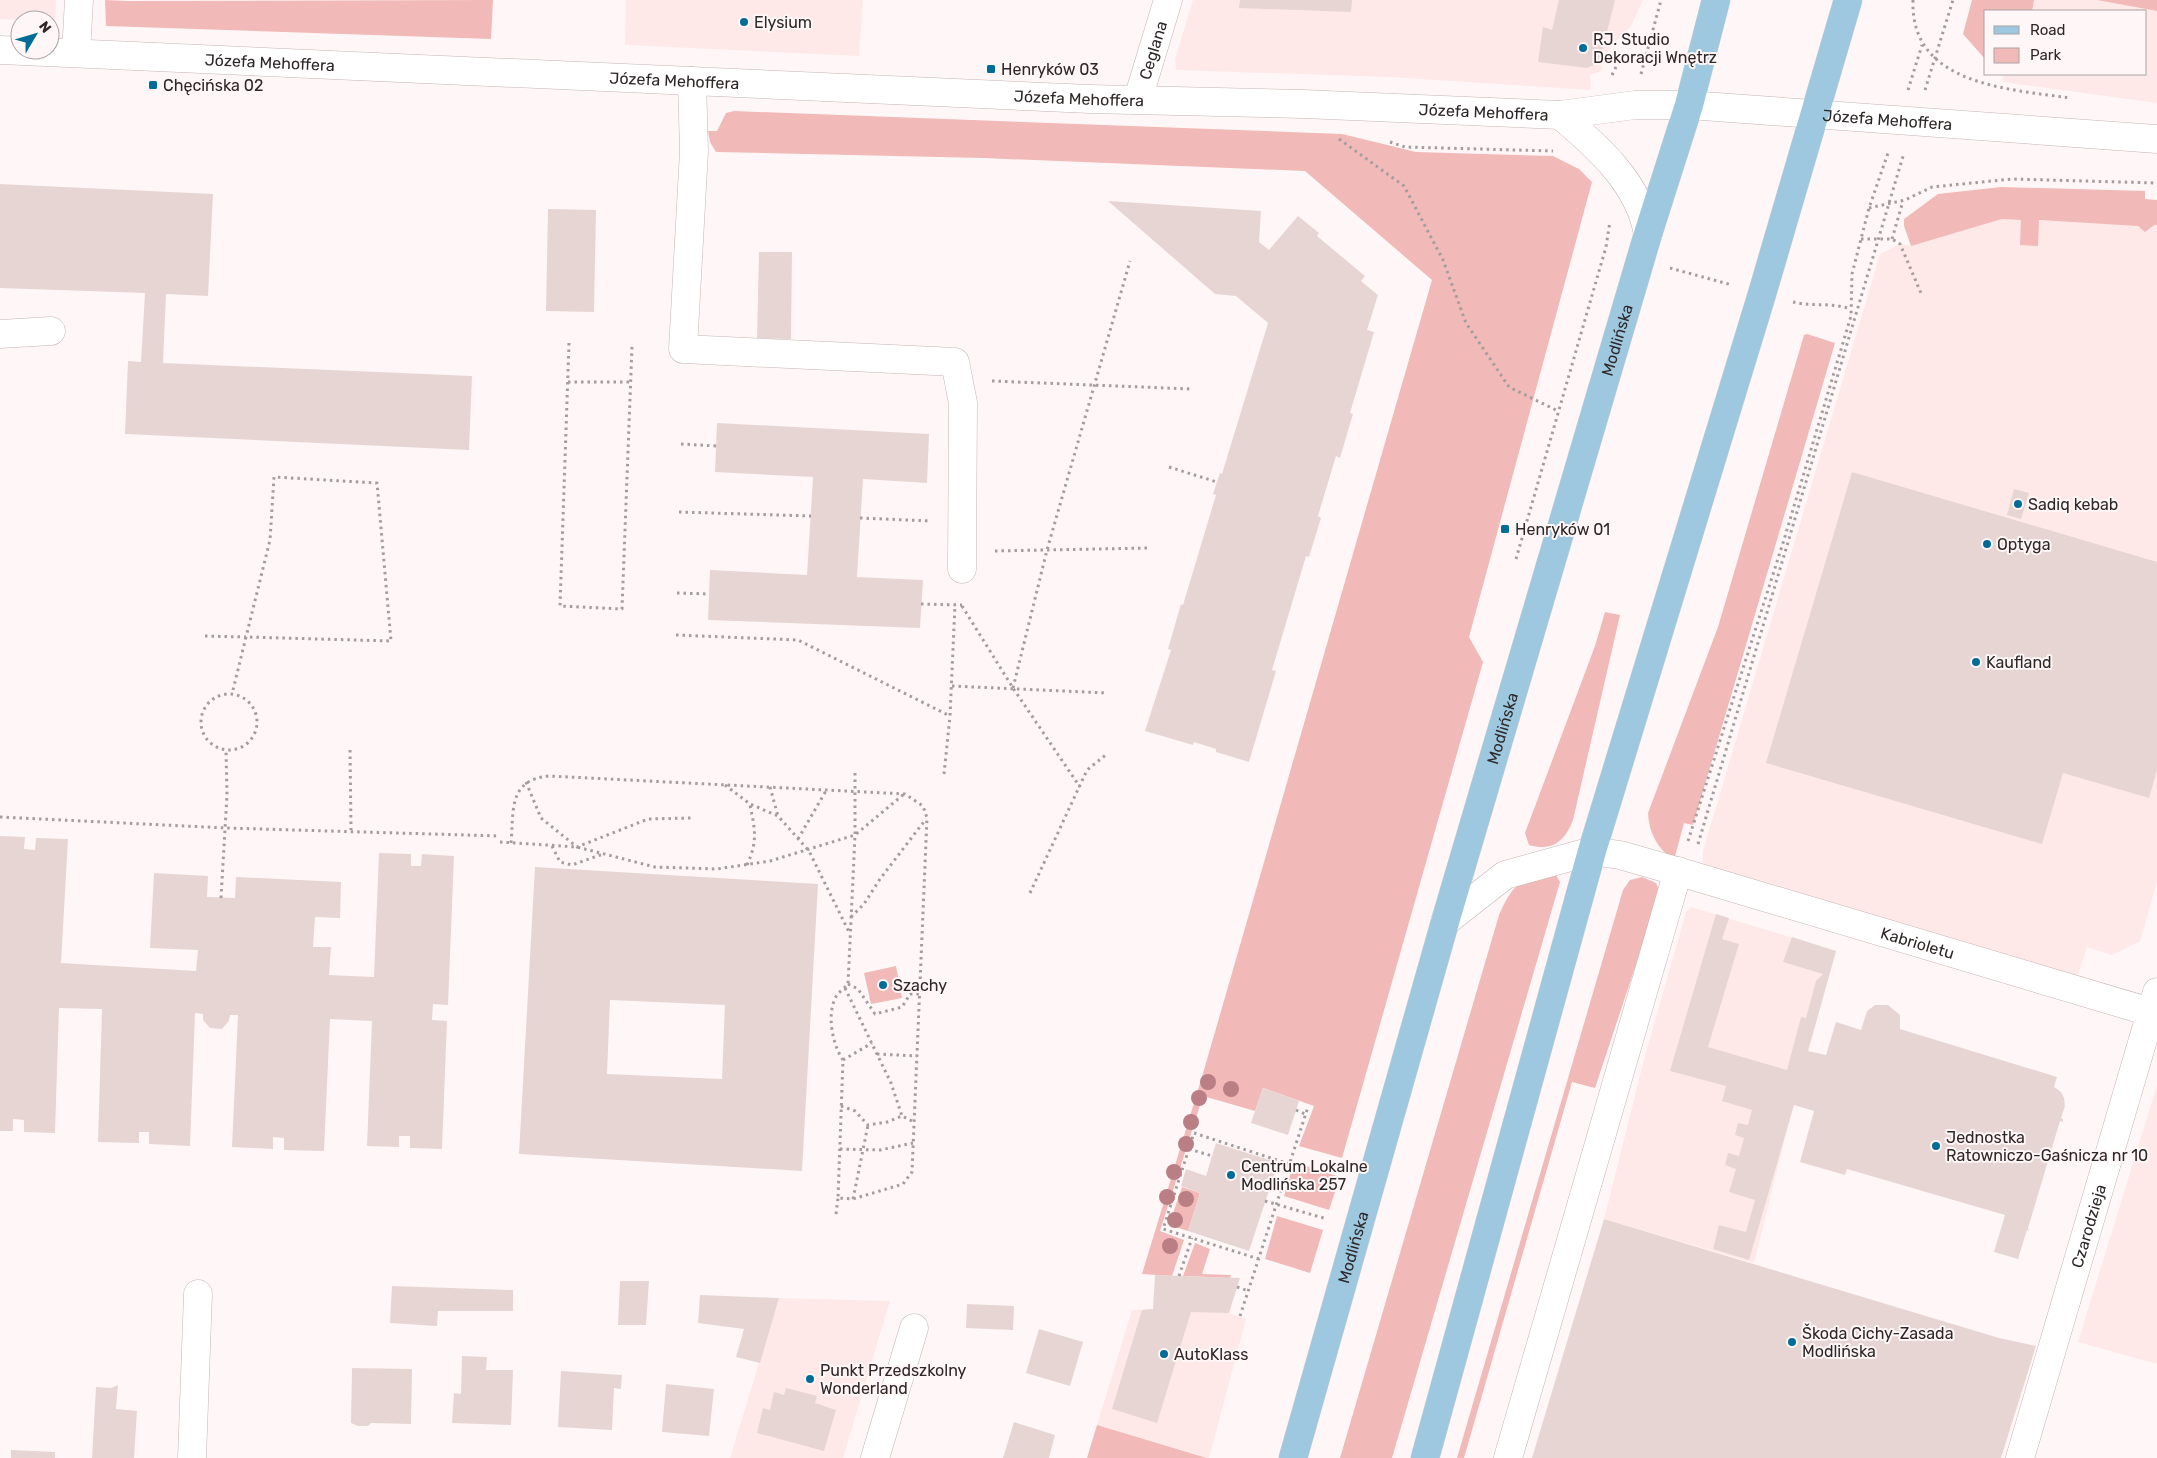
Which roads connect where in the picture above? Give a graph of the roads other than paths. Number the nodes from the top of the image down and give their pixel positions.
1 (79, 0) edge
2 (1168, 0) edge
3 (1716, 0) edge
4 (1848, 0) edge
5 (0, 50) edge
6 (76, 53) junction
7 (692, 81) junction
8 (1138, 99) junction
9 (1689, 105) junction
10 (1560, 115) junction
11 (1813, 115) junction
12 (2157, 139) edge
13 (1648, 234) junction
14 (50, 331) dead end
15 (0, 334) edge
16 (962, 560) road end
17 (1592, 851) junction
18 (1684, 873) junction
19 (1445, 922) junction
20 (2155, 1006) edge
21 (198, 1294) dead end
22 (914, 1328) dead end
23 (192, 1458) edge
24 (875, 1458) edge
25 (1293, 1458) edge
26 (1425, 1458) edge
27 (1508, 1458) edge
28 (2020, 1458) edge

1 - 6 street
2 - 8 street, Ceglana
3 - 9 main road, Modlińska
4 - 11 main road
5 - 6 street, Józefa Mehoffera
6 - 7 street, Józefa Mehoffera
7 - 8 street, Józefa Mehoffera
7 - 16 street
8 - 10 street, Józefa Mehoffera
9 - 10 street, Józefa Mehoffera
9 - 11 street, Józefa Mehoffera
9 - 13 main road, Modlińska
10 - 13 street
11 - 12 street, Józefa Mehoffera
11 - 17 main road
13 - 19 main road, Modlińska
14 - 15 street
17 - 18 street, Kabrioletu
17 - 19 street
17 - 26 main road
18 - 20 street, Kabrioletu
18 - 27 street
19 - 25 main road, Modlińska
20 - 28 street, Czarodzieja
21 - 23 street
22 - 24 street

